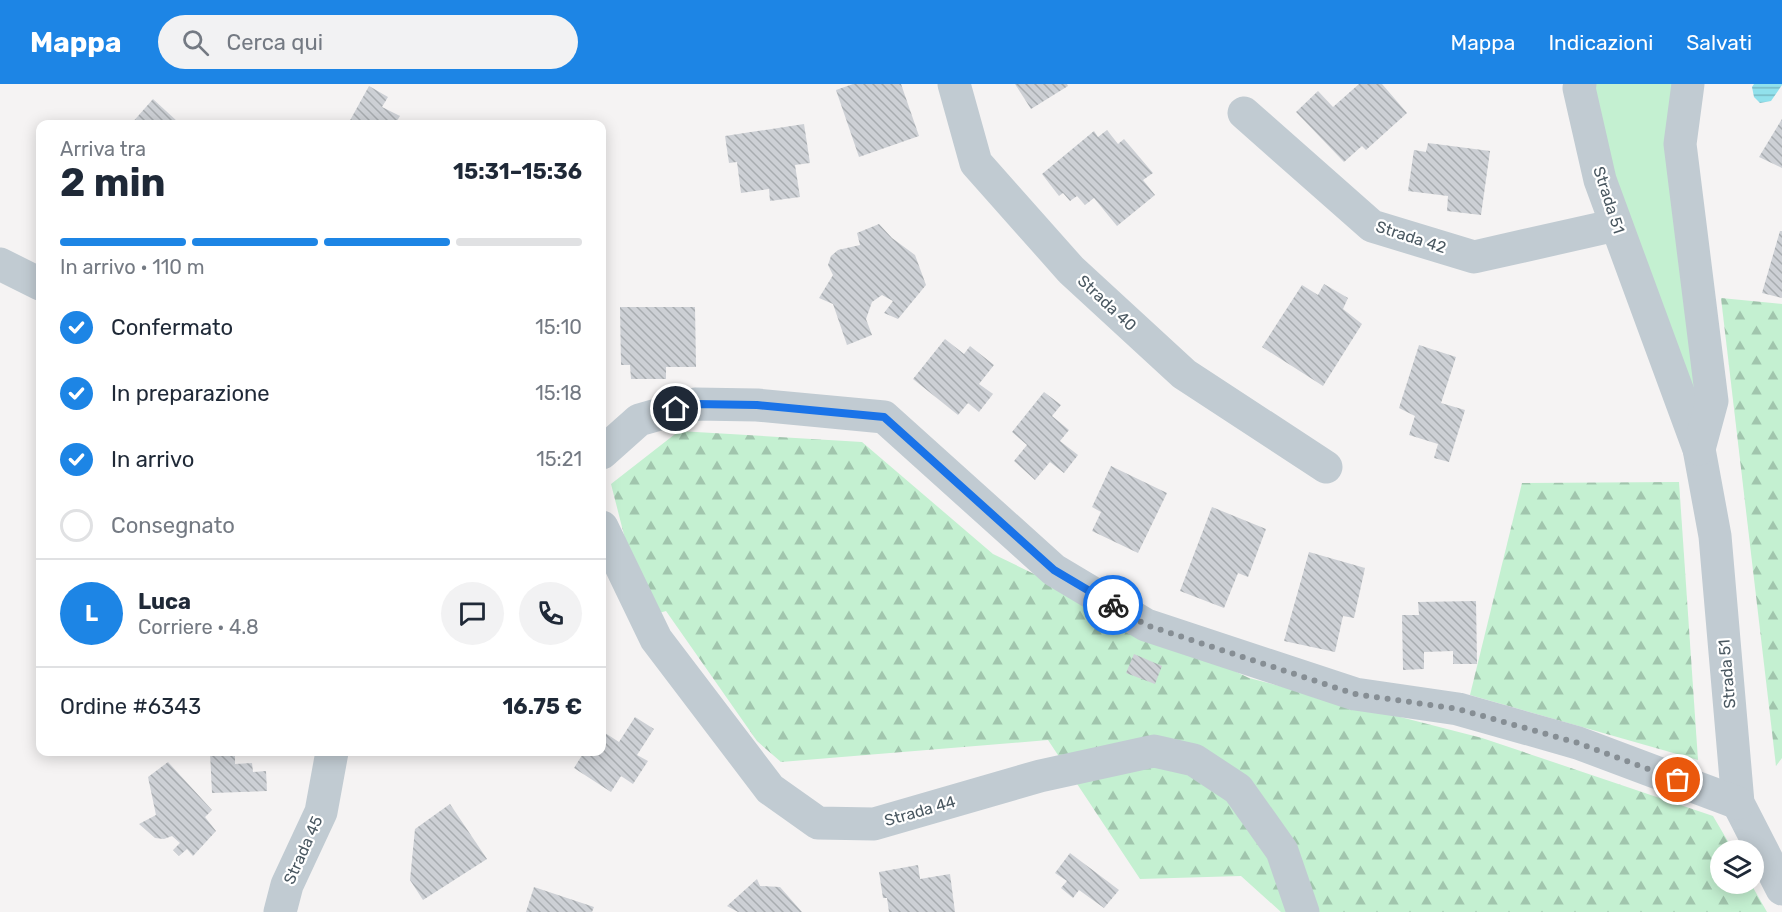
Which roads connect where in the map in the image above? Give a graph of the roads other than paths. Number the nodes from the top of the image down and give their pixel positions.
1 (954, 84) edge
2 (1580, 84) edge
3 (1688, 84) edge
4 (1244, 113) dead end
5 (1616, 225) junction
6 (0, 264) edge
7 (36, 282) edge
8 (606, 449) edge
9 (1699, 449) junction
10 (1326, 467) dead end
11 (606, 535) edge
12 (331, 756) edge
13 (1738, 803) junction
14 (1782, 889) edge
15 (280, 912) edge
16 (1303, 912) edge

1 - 10 street, Strada 40
2 - 5 street, Strada 51
3 - 9 street, Strada 51
4 - 5 street, Strada 42
5 - 9 street, Strada 51
6 - 7 street
8 - 13 street
9 - 13 street, Strada 51
11 - 16 street, Strada 44
12 - 15 street, Strada 45
13 - 14 street, Strada 51

